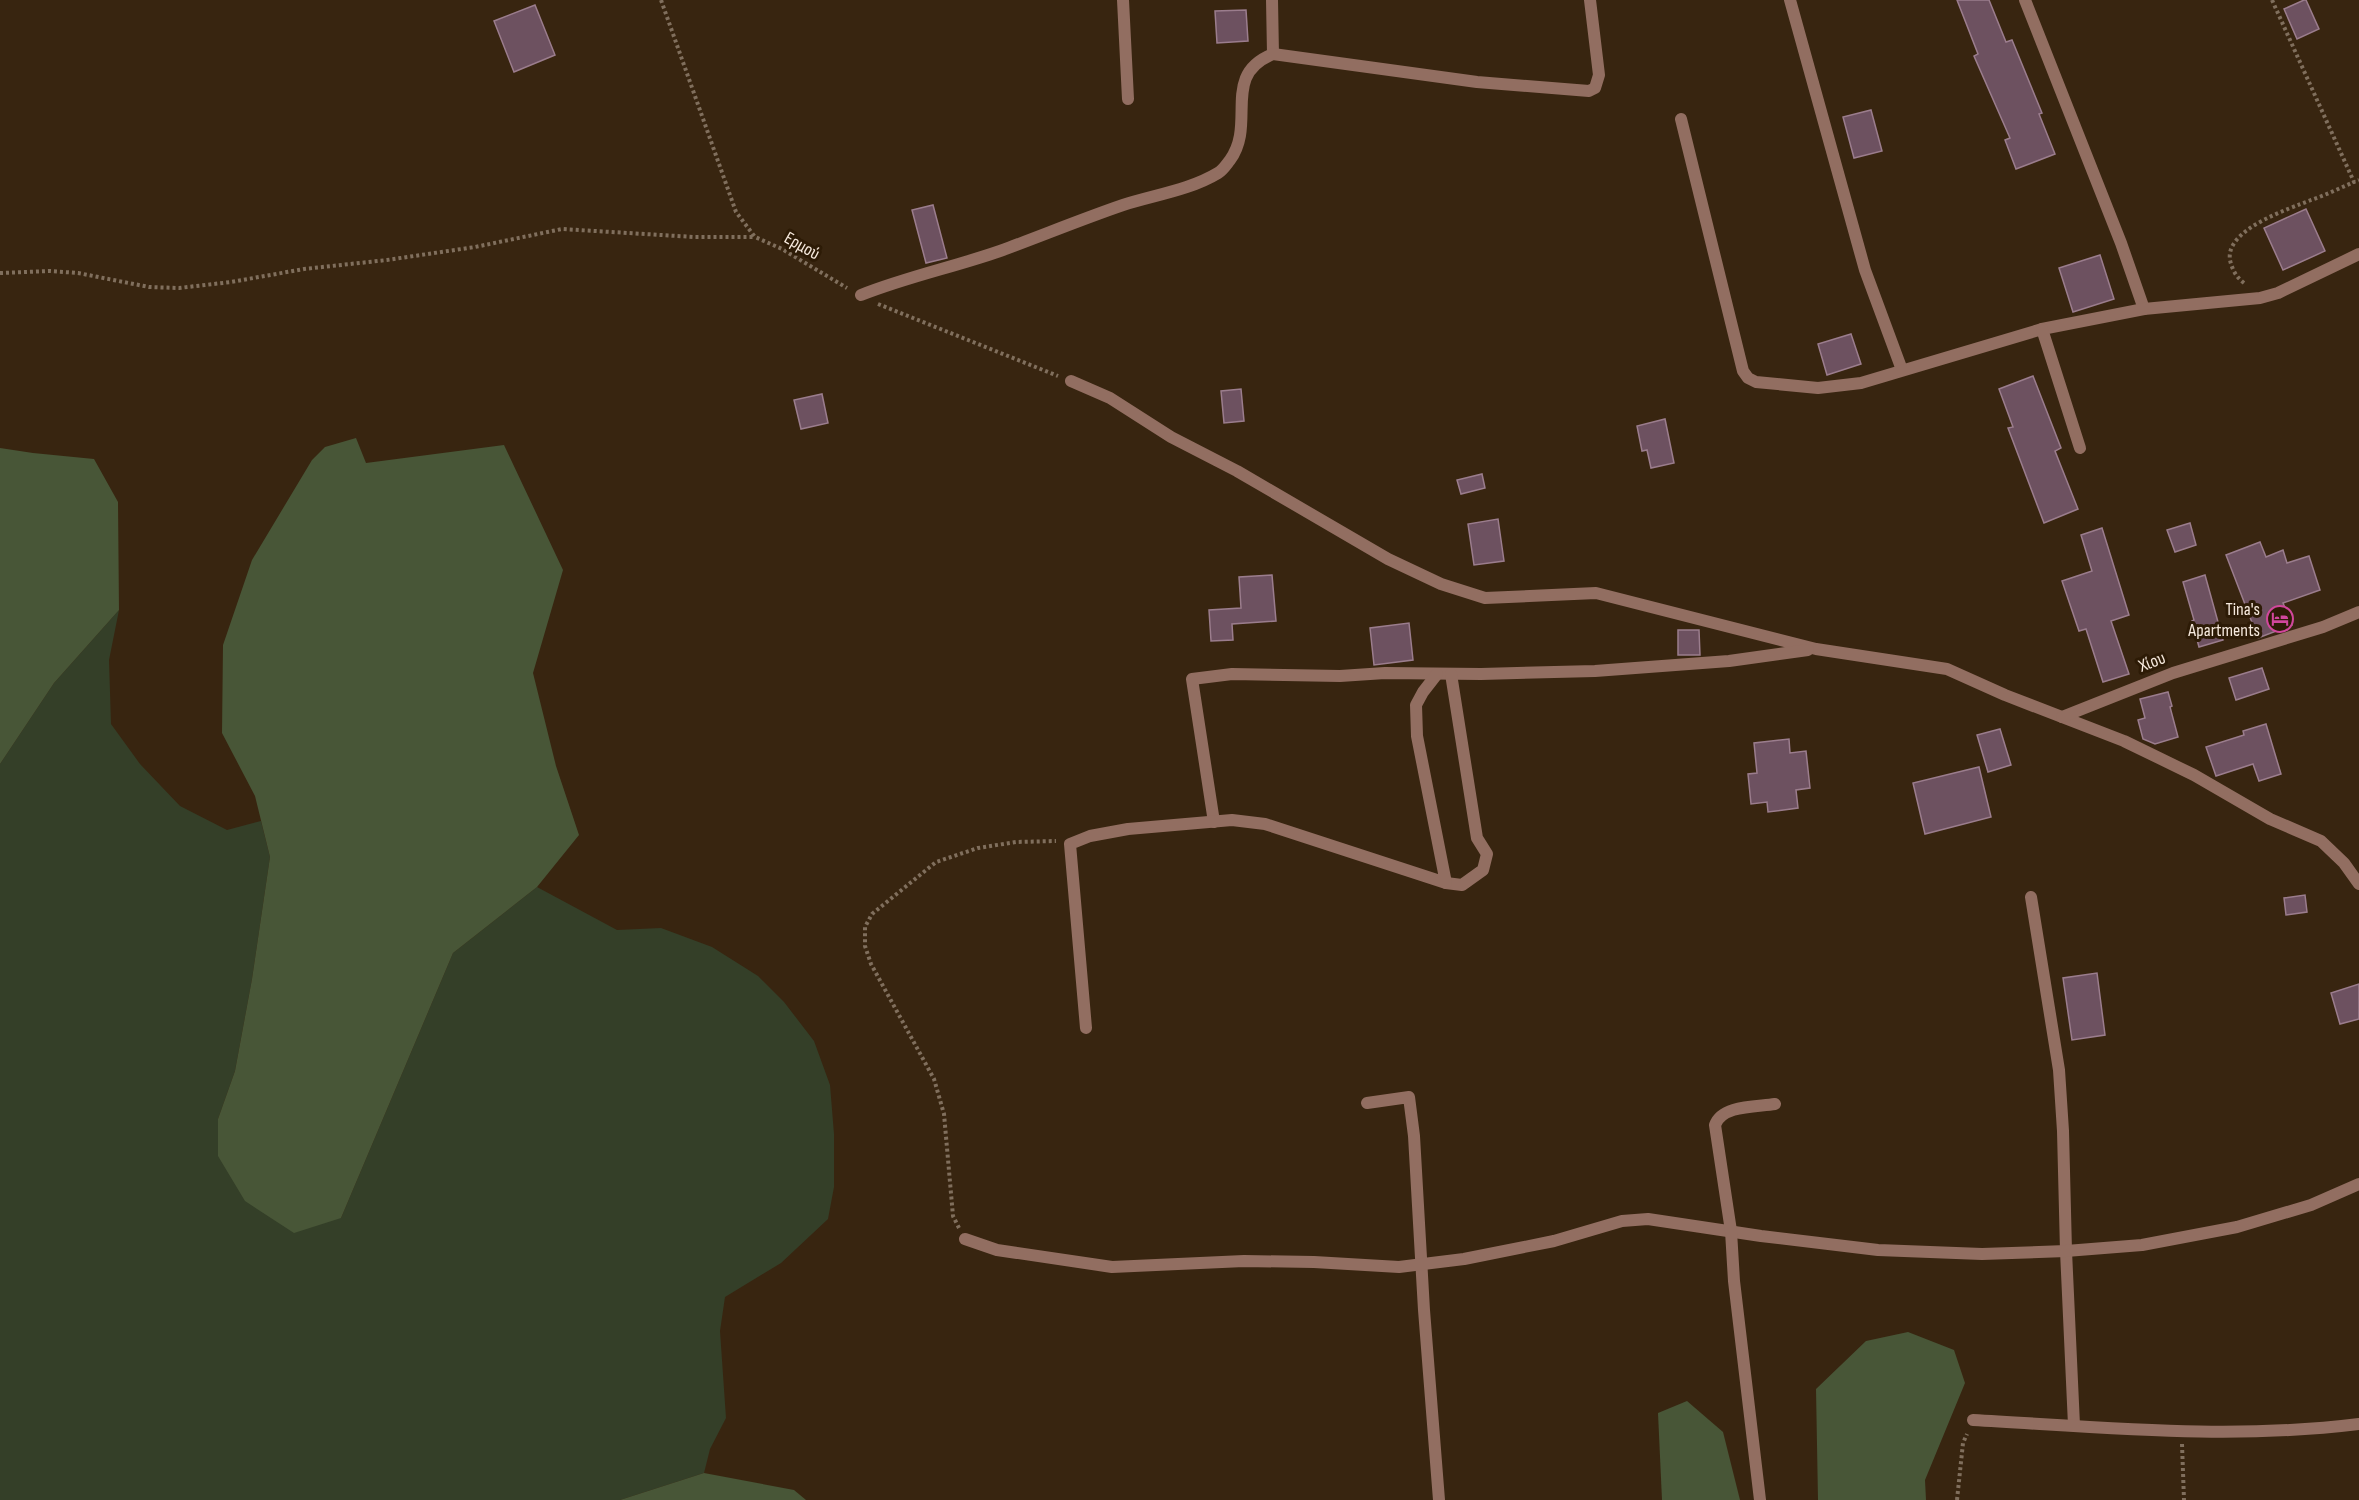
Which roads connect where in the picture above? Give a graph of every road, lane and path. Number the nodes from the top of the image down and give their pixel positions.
1 (661, 0) edge
2 (1123, 0) edge
3 (1272, 0) edge
4 (1590, 0) edge
5 (1790, 0) edge
6 (2025, 0) edge
7 (2272, 0) edge
8 (1272, 54) junction
9 (1128, 99) dead end
10 (1681, 120) dead end
11 (2357, 181) edge
12 (755, 237) junction
13 (2359, 254) edge
14 (0, 273) edge
15 (861, 295) junction
16 (2260, 298) junction
17 (2144, 309) junction
18 (2042, 329) junction
19 (1902, 370) junction
20 (1071, 381) joint
21 (2080, 448) dead end
22 (2359, 612) edge
23 (1816, 649) junction
24 (1437, 674) junction
25 (1450, 674) junction
26 (2062, 717) junction
27 (1214, 822) junction
28 (1070, 844) junction
29 (1446, 883) junction
30 (2359, 884) edge
31 (2031, 897) dead end
32 (1086, 1028) dead end
33 (1367, 1103) dead end
34 (1775, 1104) dead end
35 (2359, 1184) edge
36 (1731, 1231) junction
37 (965, 1239) joint
38 (2066, 1251) junction
39 (1422, 1264) junction
40 (1973, 1420) joint
41 (2359, 1424) edge
42 (2074, 1425) junction
43 (2182, 1432) junction
44 (1439, 1500) edge
45 (1760, 1500) edge
46 (1957, 1500) edge
47 (2184, 1500) edge

1 - 12 path, Ερμού
2 - 9 street
3 - 8 street
4 - 8 street
5 - 19 street
6 - 17 street
7 - 11 path
8 - 15 street
10 - 19 street
11 - 16 path
12 - 14 path
12 - 15 path, Ερμού
13 - 16 street
15 - 20 path, Ερμού
16 - 17 street
17 - 18 street
18 - 19 street
18 - 21 street
20 - 23 street
22 - 26 street, Χίου
23 - 25 street
23 - 26 street
24 - 25 street
24 - 27 street
24 - 29 street
25 - 29 street
26 - 30 street
27 - 28 street
27 - 29 street
28 - 32 street
28 - 37 path
31 - 38 street
33 - 39 street
34 - 36 street
35 - 38 street
36 - 38 street
36 - 39 street
36 - 45 street
37 - 39 street
38 - 42 street
39 - 44 street
40 - 42 street
40 - 46 path
41 - 43 street
42 - 43 street
43 - 47 path

